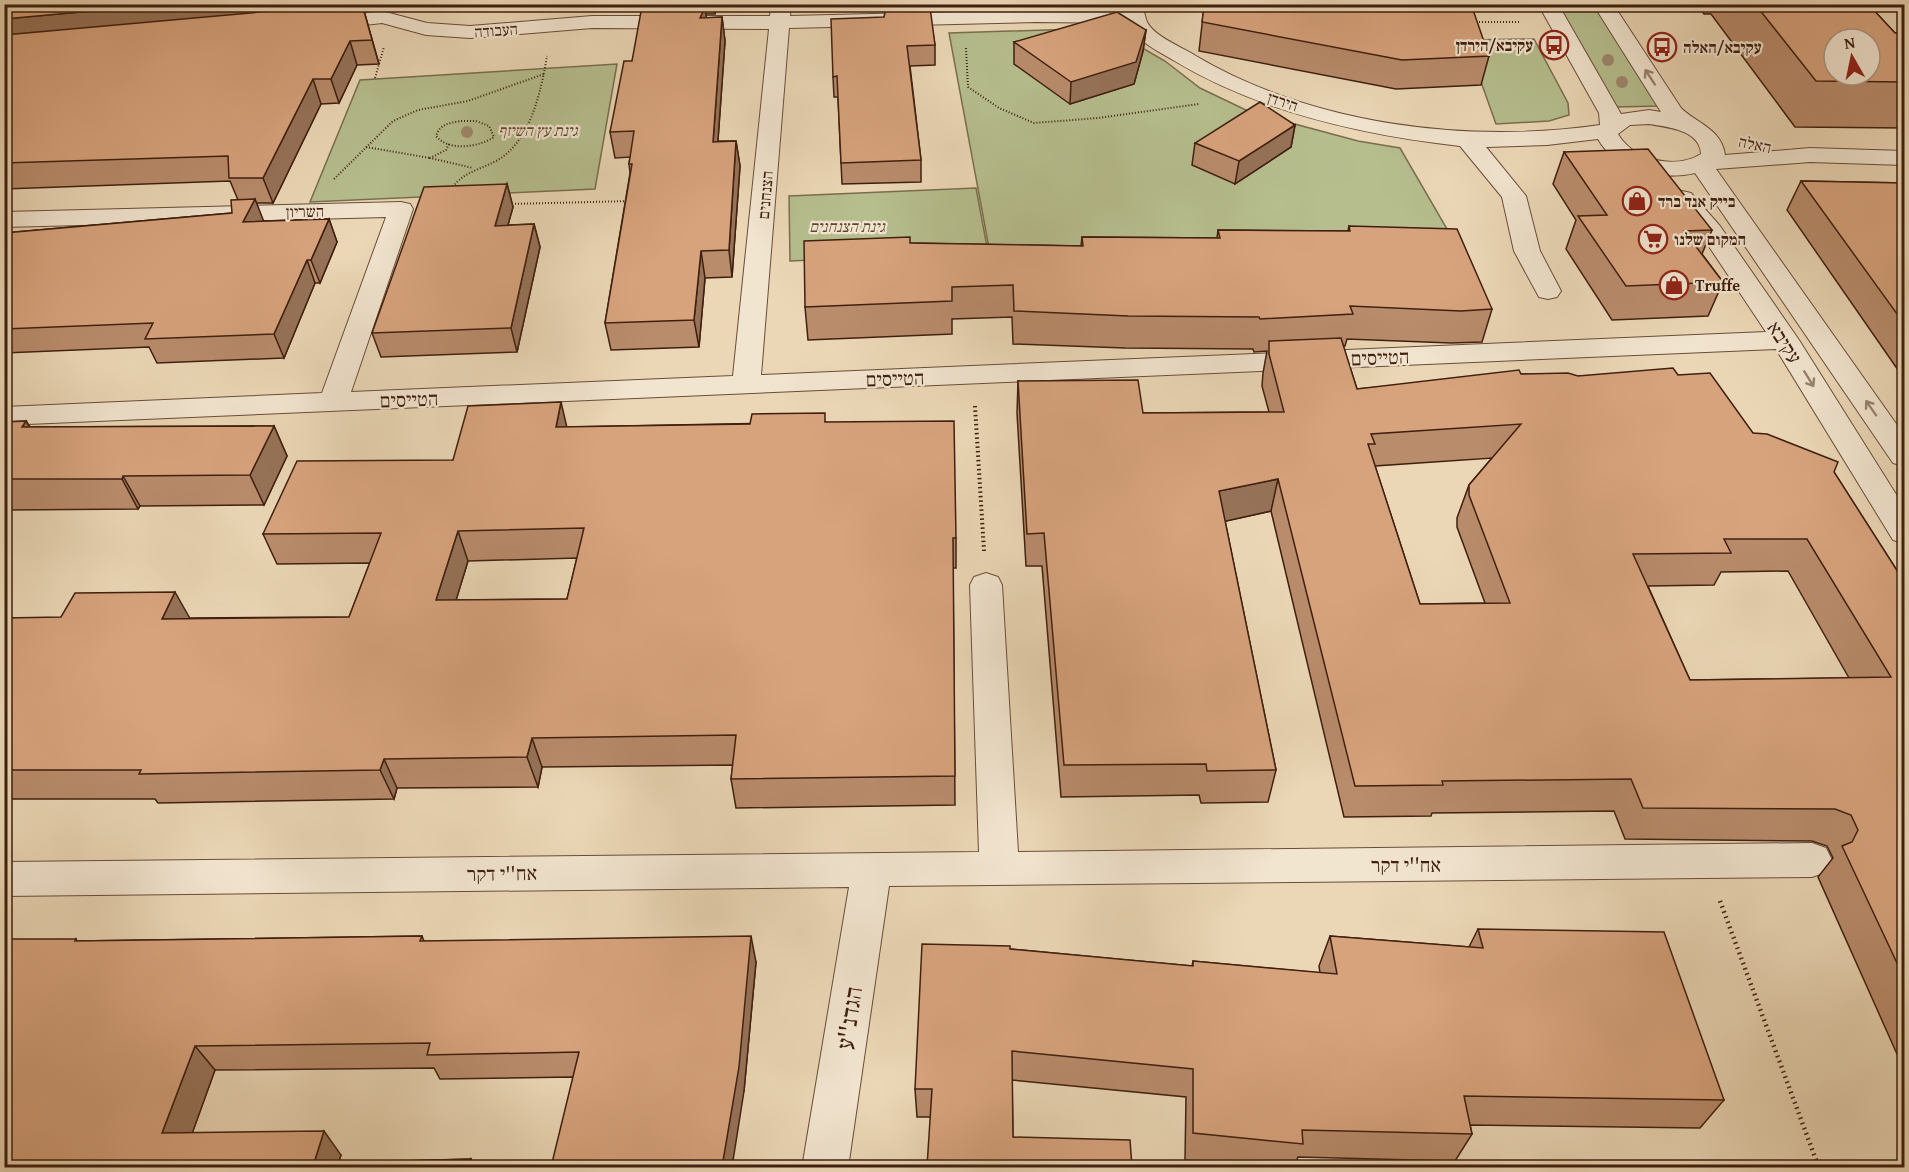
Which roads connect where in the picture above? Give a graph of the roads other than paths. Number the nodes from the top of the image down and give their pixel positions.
1 (1604, 4) edge
2 (381, 11) edge
3 (1134, 11) edge
4 (1553, 13) edge
5 (780, 14) edge
6 (306, 26) edge
7 (1691, 128) junction
8 (1612, 136) junction
9 (1466, 138) junction
10 (1810, 155) junction
11 (1905, 158) edge
12 (1704, 164) junction
13 (1648, 165) junction
14 (4, 220) edge
15 (1548, 291) dead end
16 (1785, 340) junction
17 (746, 384) junction
18 (333, 402) junction
19 (4, 416) edge
20 (1905, 456) edge
21 (1905, 532) edge
22 (986, 585) road end
23 (1812, 860) dead end
24 (999, 867) junction
25 (872, 869) junction
26 (4, 879) edge
27 (825, 1167) edge

7 -> 1 street
2 - 5 street, העבודה
2 - 6 street, העבודה
3 - 5 street, העבודה
3 - 9 street, הירדן
4 - 8 street
5 - 17 street, הצנחנים
7 - 8 street, האלה
7 - 10 street, האלה
7 - 12 street
8 - 9 street, הירדן
8 - 13 street
9 - 15 street
10 - 11 street, האלה
10 - 12 street, האלה
12 - 13 street, האלה
20 -> 12 street, עקיבא
13 - 16 street, עקיבא
14 - 18 street, השריון
16 - 17 street, הטייסים
16 -> 21 street, עקיבא
17 - 18 street, הטייסים
18 - 19 street, הטייסים
22 - 24 street
23 - 24 street, אח''י דקר
24 - 25 street, אח''י דקר
25 - 26 street, אח''י דקר
25 - 27 street, הגדנ''ע

